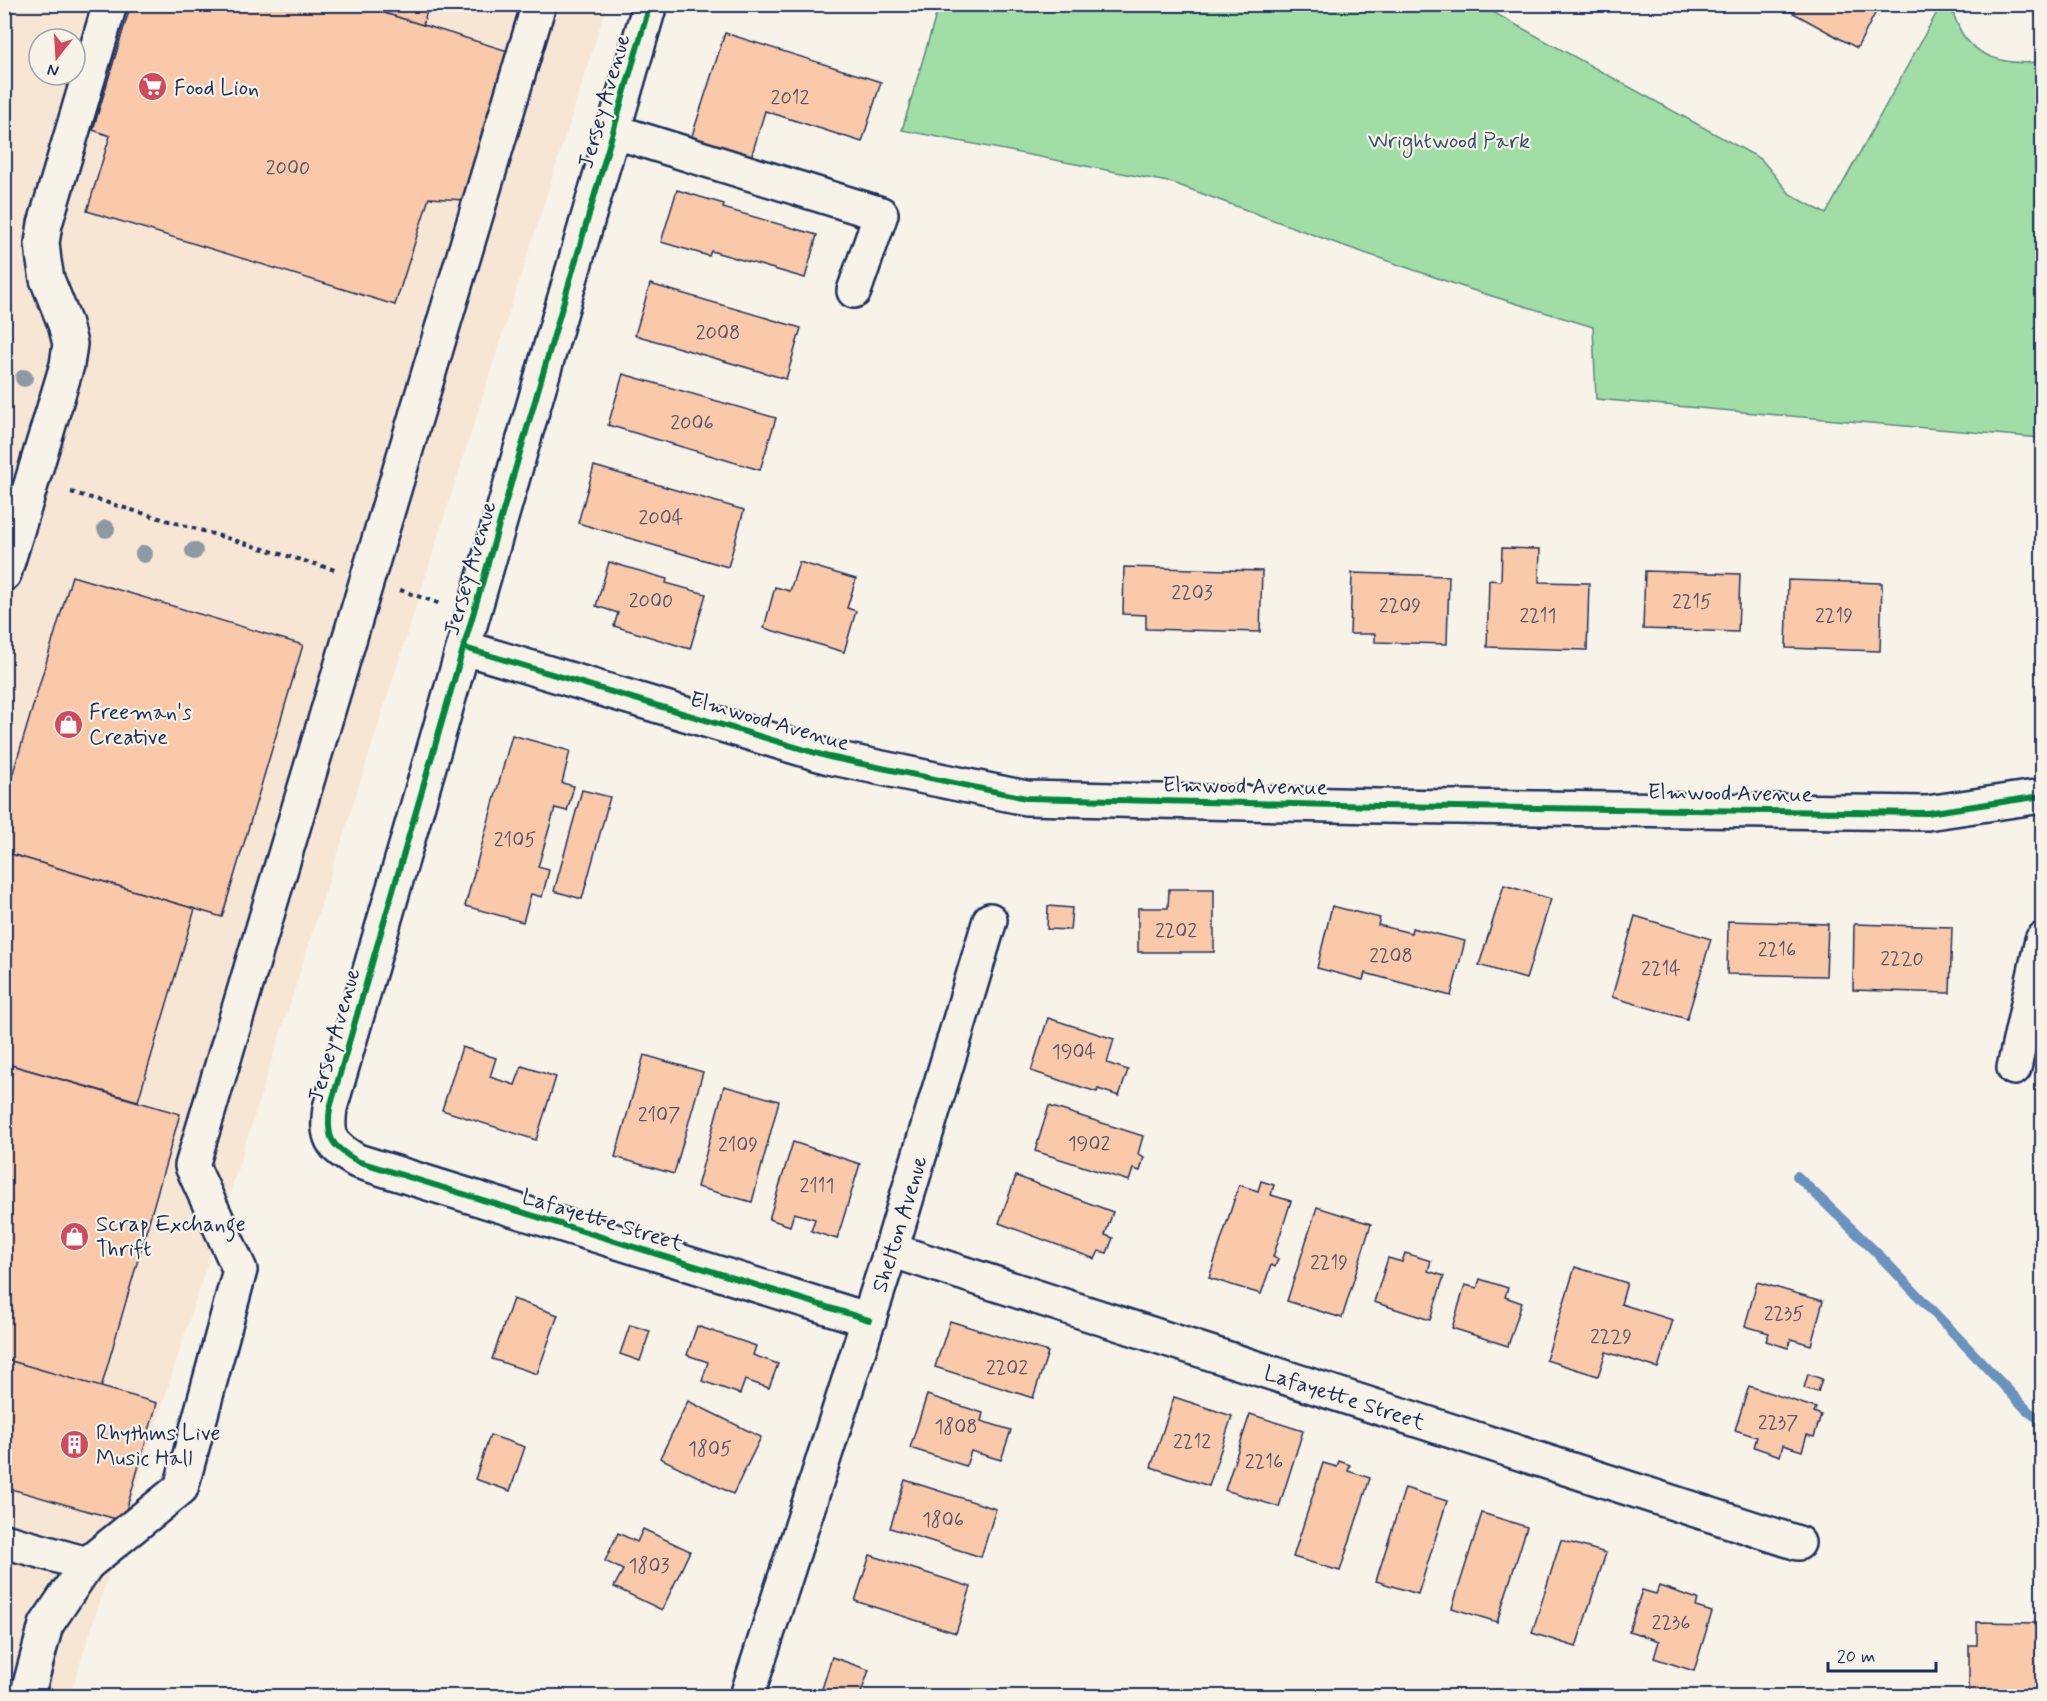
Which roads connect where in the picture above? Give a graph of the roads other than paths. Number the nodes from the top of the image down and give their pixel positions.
1 (110, 4) edge
2 (539, 4) edge
3 (650, 4) edge
4 (613, 131) junction
5 (854, 291) dead end
6 (4, 574) edge
7 (465, 648) junction
8 (2043, 796) edge
9 (990, 920) dead end
10 (2043, 940) edge
11 (2014, 1068) dead end
12 (331, 1142) joint
13 (891, 1250) junction
14 (869, 1320) junction
15 (4, 1541) edge
16 (1798, 1543) dead end
17 (87, 1564) junction
18 (27, 1696) edge
19 (747, 1696) edge

1 - 6 street
2 - 17 street
3 - 4 street, Jersey Avenue
4 - 5 street
4 - 7 street, Jersey Avenue
7 - 8 street, Elmwood Avenue
7 - 12 street, Jersey Avenue
9 - 13 street, Shelton Avenue
10 - 11 street
12 - 14 street, Lafayette Street
13 - 14 street, Shelton Avenue
13 - 16 street, Lafayette Street
14 - 19 street, Shelton Avenue
15 - 17 street
17 - 18 street

